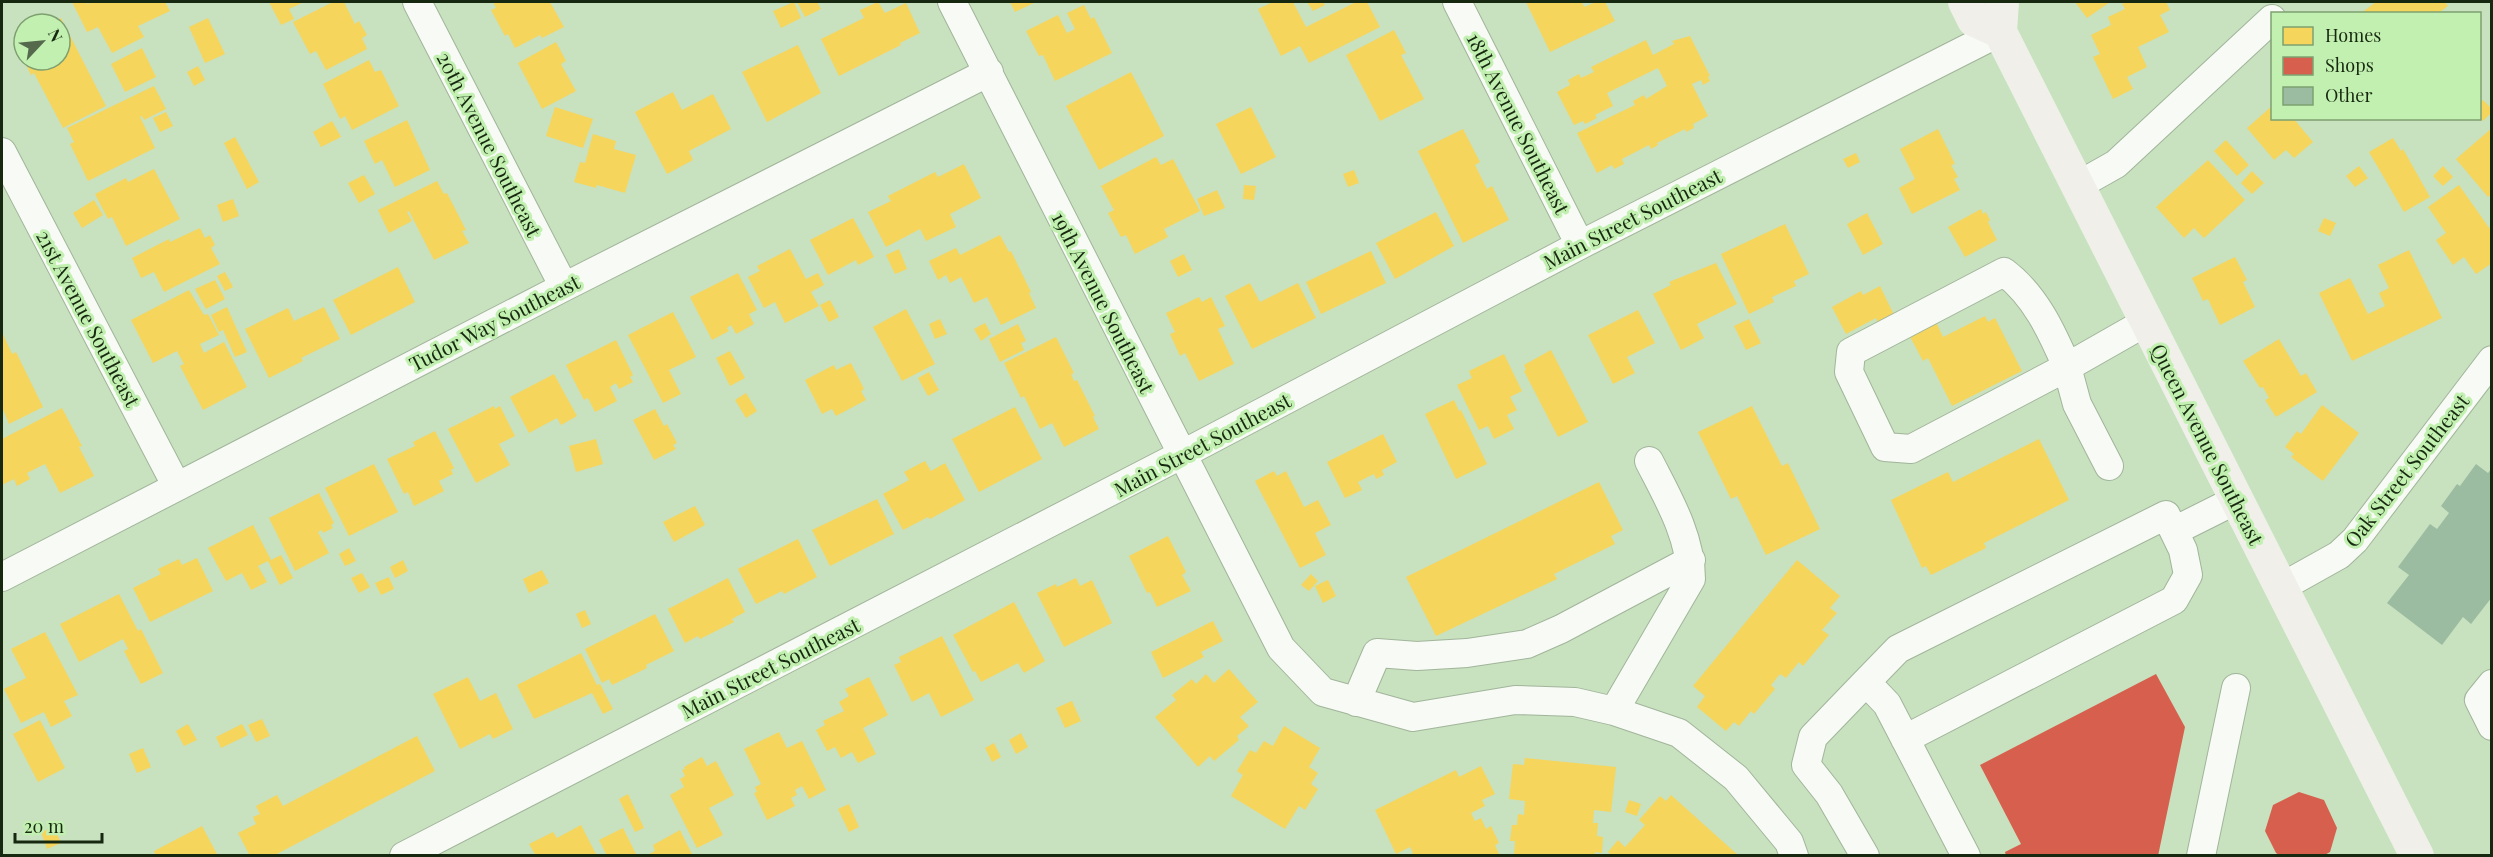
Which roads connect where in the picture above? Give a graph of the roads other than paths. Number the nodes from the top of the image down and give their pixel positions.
1 (417, 2) edge
2 (952, 2) edge
3 (1457, 2) edge
4 (1965, 2) edge
5 (2001, 17) edge
6 (2271, 20) edge
7 (989, 72) junction
8 (2, 152) edge
9 (2077, 186) junction
10 (1580, 245) junction
11 (564, 287) junction
12 (2146, 322) junction
13 (2490, 366) edge
14 (2067, 368) junction
15 (1181, 455) junction
16 (1650, 461) dead end
17 (2109, 466) dead end
18 (176, 485) junction
19 (2236, 500) junction
20 (2174, 531) junction
21 (1691, 560) junction
22 (2, 577) edge
23 (2280, 588) junction
24 (1866, 682) junction
25 (2492, 684) edge
26 (2236, 688) dead end
27 (1356, 702) junction
28 (1614, 711) junction
29 (2492, 726) edge
30 (1905, 739) junction
31 (404, 855) edge
32 (1794, 855) edge
33 (1865, 855) edge
34 (1966, 855) edge
35 (2201, 855) edge
36 (2417, 855) edge

1 - 11 street, 20th Avenue Southeast
2 - 7 street, 19th Avenue Southeast
3 - 10 street, 18th Avenue Southeast
4 - 5 main road
5 - 9 main road, Queen Avenue Southeast
5 - 10 street, Main Street Southeast
6 - 9 street
7 - 11 street, Tudor Way Southeast
7 - 15 street, 19th Avenue Southeast
8 - 18 street, 21st Avenue Southeast
9 - 12 main road, Queen Avenue Southeast
10 - 15 street, Main Street Southeast
11 - 18 street, Tudor Way Southeast
12 - 14 street
12 - 19 main road, Queen Avenue Southeast
13 - 23 street, Oak Street Southeast
14 - 14 street
14 - 17 street
15 - 27 street, 19th Avenue Southeast
15 - 31 street, Main Street Southeast
16 - 21 street
18 - 22 street, Tudor Way Southeast
19 - 20 street
19 - 23 main road, Queen Avenue Southeast
20 - 24 street
20 - 30 street
21 - 27 street
21 - 28 street
23 - 36 main road, Queen Avenue Southeast
24 - 30 street
24 - 33 street
25 - 29 street
26 - 35 street
27 - 28 street, 19th Avenue Southeast
28 - 32 street, 19th Avenue Southeast
30 - 34 street

